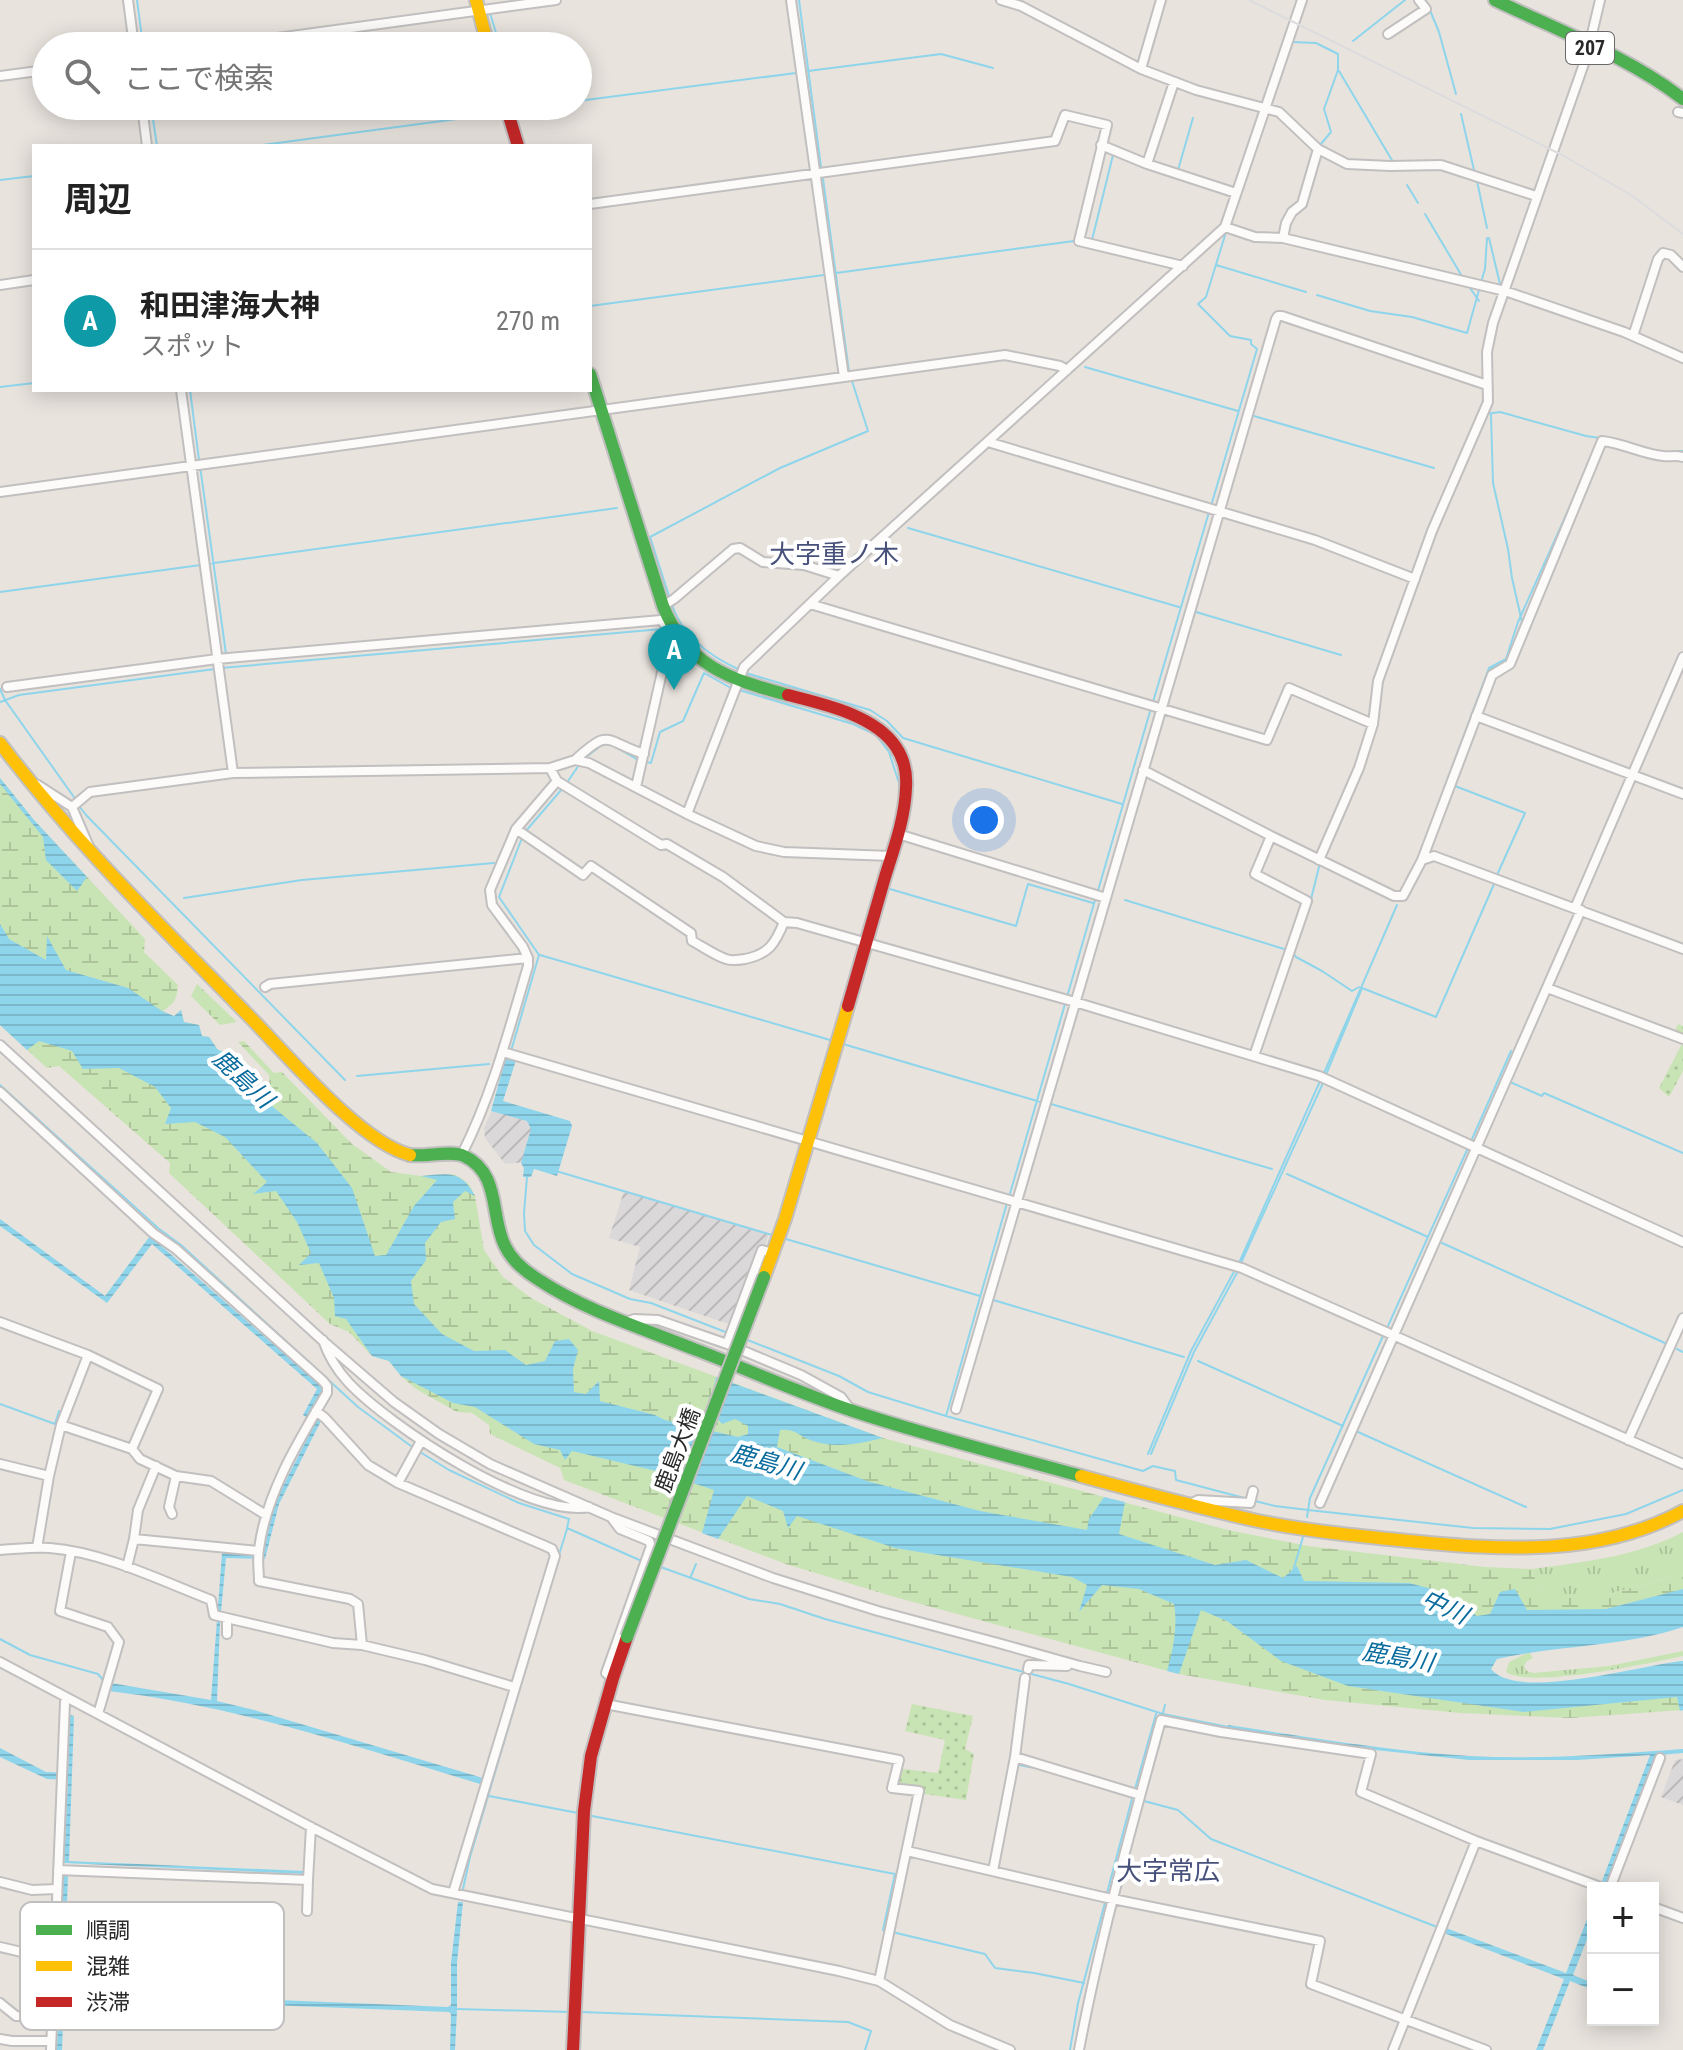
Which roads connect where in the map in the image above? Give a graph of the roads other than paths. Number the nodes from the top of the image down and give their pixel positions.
1 (128, 0) edge
2 (556, 0) edge
3 (791, 0) edge
4 (1001, 0) edge
5 (1161, 0) edge
6 (1302, 0) edge
7 (1419, 0) edge
8 (1495, 0) edge
9 (1600, 0) edge
10 (477, 5) edge
11 (132, 32) edge
12 (306, 32) edge
13 (484, 32) edge
14 (1388, 34) dead end
15 (1588, 47) junction
16 (1141, 69) junction
17 (32, 72) edge
18 (0, 76) edge
19 (1174, 82) junction
20 (1683, 99) edge
21 (1265, 108) junction
22 (144, 120) edge
23 (510, 120) edge
24 (147, 144) edge
25 (517, 144) edge
26 (1101, 145) junction
27 (1318, 149) junction
28 (1147, 164) junction
29 (815, 174) junction
30 (1236, 193) junction
31 (1536, 196) junction
32 (592, 204) edge
33 (1225, 227) junction
34 (1283, 238) junction
35 (1183, 266) junction
36 (1683, 267) edge
37 (32, 280) edge
38 (0, 285) edge
39 (1505, 291) junction
40 (1633, 336) junction
41 (1683, 358) edge
42 (1067, 370) junction
43 (844, 377) junction
44 (592, 381) edge
45 (1487, 385) junction
46 (181, 392) edge
47 (601, 410) junction
48 (988, 442) junction
49 (1683, 457) edge
50 (191, 466) junction
51 (0, 492) edge
52 (1213, 509) junction
53 (839, 576) junction
54 (1415, 579) junction
55 (668, 602) junction
56 (810, 604) junction
57 (672, 628) junction
58 (1683, 657) edge
59 (218, 661) junction
60 (741, 673) junction
61 (7, 687) dead end
62 (1155, 708) junction
63 (1476, 716) junction
64 (1373, 724) junction
65 (0, 743) edge
66 (644, 754) junction
67 (575, 760) junction
68 (550, 768) junction
69 (1143, 770) junction
70 (233, 773) junction
71 (1633, 775) junction
72 (29, 784) junction
73 (562, 785) junction
74 (636, 787) junction
75 (1683, 794) edge
76 (72, 807) junction
77 (687, 814) junction
78 (521, 833) junction
79 (898, 834) junction
80 (1271, 836) junction
81 (90, 855) junction
82 (891, 856) junction
83 (1319, 860) junction
84 (1422, 860) junction
85 (1100, 896) junction
86 (1578, 909) junction
87 (784, 922) junction
88 (865, 943) junction
89 (1683, 949) edge
90 (528, 958) junction
91 (265, 987) dead end
92 (1547, 988) junction
93 (1069, 1001) junction
94 (1683, 1039) edge
95 (0, 1045) edge
96 (503, 1052) junction
97 (1254, 1056) junction
98 (0, 1092) edge
99 (809, 1140) junction
100 (1476, 1148) junction
101 (462, 1154) junction
102 (1016, 1201) junction
103 (1683, 1242) edge
104 (773, 1253) junction
105 (1683, 1318) edge
106 (0, 1322) edge
107 (626, 1322) junction
108 (1394, 1336) junction
109 (322, 1340) junction
110 (728, 1341) junction
111 (88, 1355) junction
112 (956, 1409) dead end
113 (850, 1410) junction
114 (313, 1416) junction
115 (61, 1425) junction
116 (1628, 1440) junction
117 (418, 1447) junction
118 (132, 1449) junction
119 (0, 1464) edge
120 (1683, 1464) edge
121 (156, 1466) junction
122 (49, 1476) junction
123 (176, 1476) junction
124 (398, 1483) junction
125 (1253, 1491) dead end
126 (1320, 1503) dead end
127 (1189, 1504) junction
128 (589, 1507) junction
129 (1683, 1511) edge
130 (172, 1514) dead end
131 (266, 1515) junction
132 (611, 1517) junction
133 (134, 1539) junction
134 (37, 1548) junction
135 (0, 1550) edge
136 (71, 1552) junction
137 (258, 1556) junction
138 (127, 1567) junction
139 (226, 1618) junction
140 (227, 1634) dead end
141 (362, 1645) junction
142 (0, 1662) edge
143 (1080, 1666) junction
144 (1106, 1672) dead end
145 (613, 1678) junction
146 (514, 1687) junction
147 (67, 1698) junction
148 (605, 1704) junction
149 (98, 1714) junction
150 (1015, 1757) junction
151 (1660, 1758) dead end
152 (1136, 1793) junction
153 (311, 1827) junction
154 (1476, 1841) junction
155 (907, 1851) junction
156 (58, 1870) junction
157 (993, 1871) junction
158 (308, 1880) junction
159 (0, 1882) edge
160 (1587, 1882) edge
161 (1612, 1882) edge
162 (57, 1889) junction
163 (453, 1893) junction
164 (1108, 1898) junction
165 (57, 1902) edge
166 (1659, 1909) edge
167 (307, 1911) dead end
168 (1683, 1918) edge
169 (579, 1920) junction
170 (0, 1947) edge
171 (20, 1952) edge
172 (879, 1981) junction
173 (0, 2003) edge
174 (20, 2016) edge
175 (1405, 2018) junction
176 (0, 2039) edge
177 (51, 2045) edge
178 (573, 2050) edge
179 (1010, 2050) edge
180 (1079, 2050) edge
181 (1393, 2050) edge
182 (1486, 2050) edge

1 - 11 street
2 - 10 street
3 - 29 street
4 - 16 street
5 - 16 street
6 - 21 street
7 - 14 street
8 - 15 main road, 207
9 - 15 street
10 - 12 street
10 - 13 main road
15 - 20 main road, 207
15 - 31 street
16 - 19 street
17 - 18 street
19 - 21 street
19 - 28 street
21 - 27 street
21 - 30 street
22 - 24 street
23 - 25 main road
26 - 28 street
26 - 29 street
26 - 35 street
27 - 31 street
27 - 34 street
28 - 30 street
29 - 32 street
29 - 43 street
30 - 33 street
31 - 39 street
33 - 34 street
33 - 35 street
34 - 39 street
35 - 42 street
36 - 40 street
37 - 38 street
39 - 40 street
39 - 45 street
40 - 41 street
42 - 43 street
42 - 48 street
43 - 47 street
44 - 47 main road
45 - 52 street
45 - 54 street
46 - 50 street
47 - 50 street
47 - 55 main road
48 - 52 street
48 - 53 street
49 - 63 street
50 - 51 street
50 - 59 street
52 - 54 street
52 - 62 street
53 - 55 street
53 - 56 street
54 - 64 street
55 - 57 main road
56 - 60 street
56 - 62 street
57 - 59 street
57 - 60 main road, 鹿島大橋
57 - 66 street
58 - 71 street
59 - 61 street
59 - 70 street
60 - 77 street
60 - 79 main road, 鹿島大橋
62 - 64 street
62 - 69 street
63 - 71 street
63 - 84 street
64 - 83 street
65 - 72 main road
66 - 67 street
66 - 74 street
67 - 68 street
67 - 74 street
68 - 70 street
68 - 73 street
69 - 80 street
69 - 85 street
70 - 76 street
71 - 75 street
71 - 86 street
72 - 76 street
72 - 81 main road
73 - 78 street
73 - 87 street
74 - 77 street
76 - 81 street
77 - 82 street
78 - 87 street
78 - 90 street
79 - 82 main road, 鹿島大橋
79 - 85 street
80 - 83 street
80 - 97 street
81 - 101 main road
82 - 88 main road, 鹿島大橋
83 - 84 street
84 - 86 street
85 - 93 street
86 - 89 street
86 - 92 street
87 - 88 street
88 - 93 street
88 - 99 main road, 鹿島大橋
90 - 91 street
90 - 96 street
92 - 94 street
92 - 100 street
93 - 97 street
93 - 102 street
95 - 109 street
96 - 99 street
96 - 101 street
97 - 100 street
98 - 114 street
99 - 102 street
99 - 104 main road, 鹿島大橋
100 - 103 street
100 - 108 street
101 - 107 main road
102 - 108 street
102 - 112 street
104 - 110 street
104 - 145 main road, 鹿島大橋, bridge
105 - 116 street
106 - 111 street
107 - 110 street
107 - 113 main road
108 - 116 street
108 - 126 street
109 - 117 street
109 - 128 street
110 - 113 street
111 - 115 street
111 - 118 street
113 - 127 main road
114 - 124 street
114 - 131 street
115 - 118 street
115 - 122 street
116 - 120 street
117 - 124 street
117 - 128 street
118 - 121 street
119 - 122 street
121 - 123 street
121 - 133 street
122 - 134 street
123 - 130 street
123 - 131 street
124 - 146 street
125 - 127 street
127 - 129 main road
128 - 132 street
131 - 137 street
132 - 143 street
132 - 145 street
133 - 137 street
133 - 138 street
134 - 135 street
134 - 136 street
136 - 138 street
136 - 149 street
137 - 141 street
138 - 139 street
139 - 140 street
139 - 141 street
141 - 146 street
142 - 147 street
143 - 144 street
143 - 150 street
145 - 148 main road, 鹿島大橋
146 - 163 street
147 - 149 street
147 - 156 street
148 - 155 street
148 - 169 main road, 鹿島大橋
149 - 153 street
150 - 152 street
150 - 157 street
151 - 161 street
152 - 154 street
152 - 164 street
153 - 158 street
153 - 163 street
154 - 160 street
154 - 175 street
155 - 157 street
155 - 172 street
156 - 158 street
156 - 162 street
157 - 164 street
158 - 167 street
159 - 162 street
162 - 165 street
163 - 169 street
164 - 175 street
164 - 180 street
166 - 168 street
169 - 172 street
169 - 178 main road, 鹿島大橋
170 - 171 street
172 - 179 street
173 - 174 street
175 - 181 street
175 - 182 street
176 - 177 street

